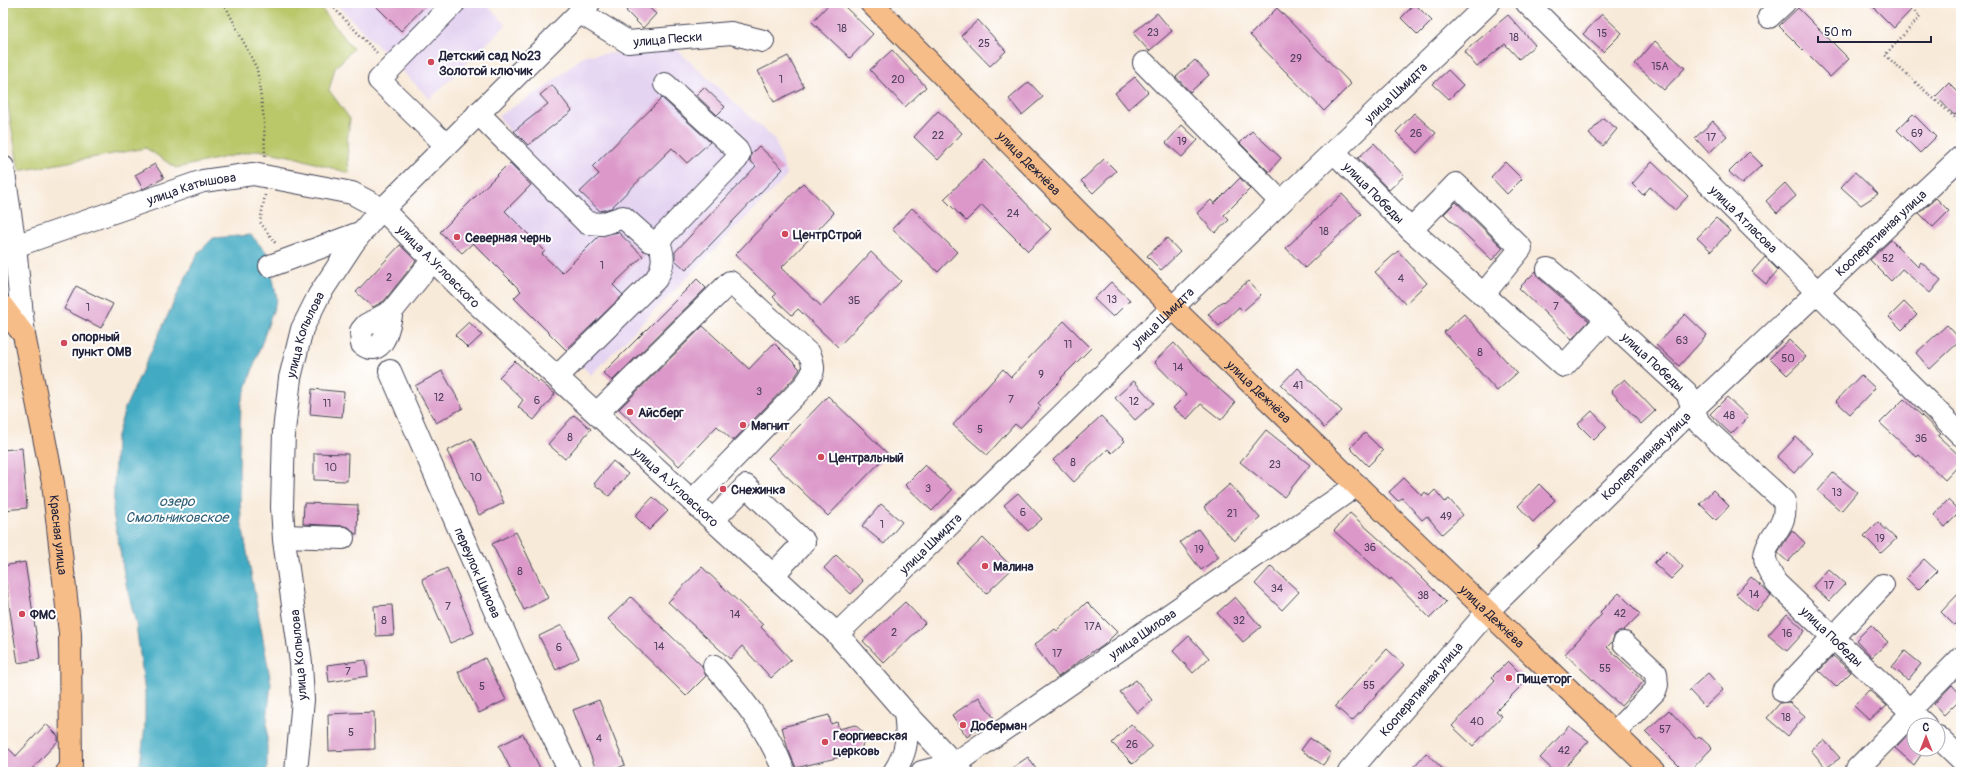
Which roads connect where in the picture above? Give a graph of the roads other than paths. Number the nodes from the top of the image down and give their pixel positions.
1 (454, 3) edge
2 (871, 3) edge
3 (1489, 3) edge
4 (1527, 3) edge
5 (584, 8) edge
6 (763, 41) dead end
7 (1144, 63) dead end
8 (665, 84) dead end
9 (478, 113) junction
10 (446, 145) junction
11 (1334, 152) junction
12 (1961, 157) edge
13 (3, 167) edge
14 (1281, 202) junction
15 (382, 209) junction
16 (1411, 230) junction
17 (362, 232) junction
18 (658, 241) junction
19 (9, 247) edge
20 (433, 260) junction
21 (276, 264) road end
22 (1548, 270) dead end
23 (1818, 291) junction
24 (1483, 295) junction
25 (3, 307) edge
26 (1173, 308) junction
27 (392, 311) dead end
28 (1607, 319) junction
29 (24, 335) junction
30 (390, 370) dead end
31 (557, 377) junction
32 (1694, 408) junction
33 (597, 413) junction
34 (1961, 435) edge
35 (1357, 485) junction
36 (693, 500) junction
37 (714, 520) junction
38 (284, 536) junction
39 (343, 538) dead end
40 (774, 574) junction
41 (1883, 585) dead end
42 (1488, 611) junction
43 (837, 634) junction
44 (1833, 637) junction
45 (1624, 643) dead end
46 (1961, 658) edge
47 (714, 666) dead end
48 (1783, 691) dead end
49 (905, 712) junction
50 (1916, 716) edge
51 (1614, 733) junction
52 (1946, 745) edge
53 (1961, 759) edge
54 (958, 768) edge
55 (1857, 769) dead end
56 (67, 772) edge
57 (296, 772) edge
58 (570, 772) edge
59 (784, 772) edge
60 (894, 772) edge
61 (922, 772) edge
62 (1349, 772) edge
63 (1654, 772) edge

1 - 10 street
2 - 26 main road, улица Дежнёва
3 - 11 street, улица Шмидта
4 - 23 street, улица Атласова
5 - 6 street, улица Пески
5 - 9 street, улица Копылова
7 - 14 street
8 - 18 street
9 - 10 street, улица Копылова
9 - 18 street
10 - 15 street, улица Копылова
11 - 14 street, улица Шмидта
11 - 16 street, улица Победы
12 - 23 street, Кооперативная улица
13 - 19 street
14 - 26 street, улица Шмидта
15 - 17 street, улица Копылова
15 - 19 street, улица Катышова
15 - 20 street, улица А.Угловского
16 - 24 street, улица Победы
16 - 24 street
17 - 21 street
17 - 38 street, улица Копылова
18 - 31 street
19 - 29 street
20 - 27 street
20 - 31 street, улица А.Угловского
22 - 28 street
23 - 32 street, Кооперативная улица
23 - 34 street, улица Атласова
24 - 28 street, улица Победы
25 - 29 main road, Красная улица
26 - 35 main road, улица Дежнёва
26 - 43 street, улица Шмидта
28 - 32 street, улица Победы
29 - 56 main road, Красная улица
30 - 58 street, переулок Шилова
31 - 33 street, улица А.Угловского
32 - 42 street, Кооперативная улица
32 - 44 street, улица Победы
33 - 36 street, улица А.Угловского
33 - 36 street
35 - 42 main road, улица Дежнёва
35 - 54 street, улица Шилова
36 - 37 street, улица А.Угловского
37 - 40 street, улица А.Угловского
37 - 40 street
38 - 39 street
38 - 57 street, улица Копылова
40 - 43 street, улица А.Угловского
41 - 44 street
42 - 51 main road, улица Дежнёва
42 - 62 street, Кооперативная улица
43 - 49 street, улица А.Угловского
44 - 48 street
44 - 50 street, улица Победы
45 - 51 street
46 - 50 street
47 - 59 street
49 - 54 street, улица А.Угловского
49 - 60 street
50 - 55 street
51 - 63 main road, улица Дежнёва
52 - 53 street
54 - 61 street, улица Шилова

